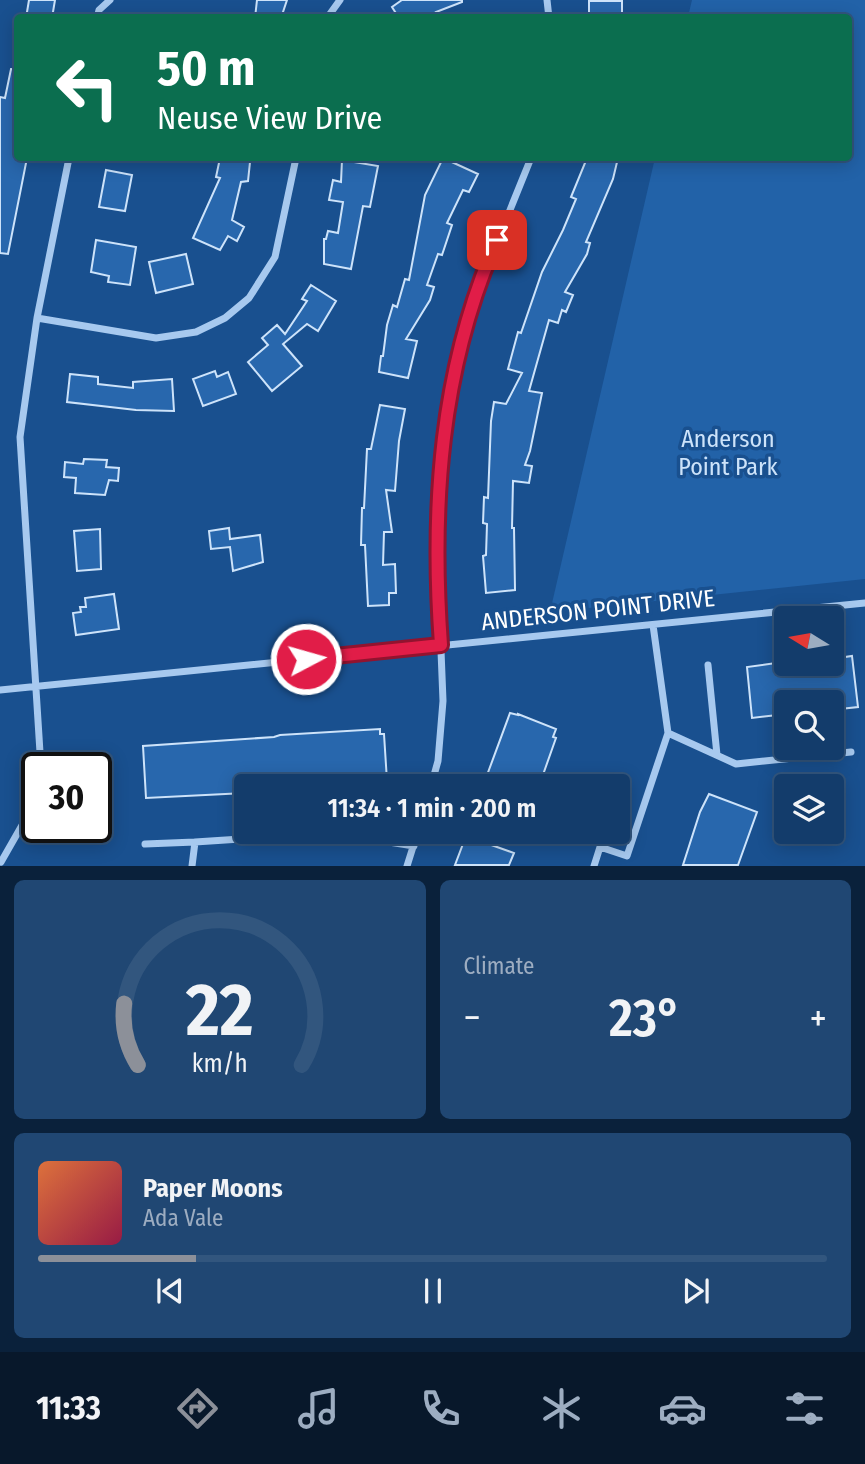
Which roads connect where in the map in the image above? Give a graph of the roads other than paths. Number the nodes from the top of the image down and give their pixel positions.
1 (110, 0) edge
2 (98, 14) edge
3 (68, 161) edge
4 (295, 161) edge
5 (530, 161) edge
6 (37, 318) junction
7 (865, 603) edge
8 (653, 625) junction
9 (441, 645) junction
10 (708, 665) dead end
11 (36, 687) junction
12 (0, 690) edge
13 (668, 733) junction
14 (40, 752) edge
15 (851, 752) dead end
16 (717, 755) junction
17 (434, 774) edge
18 (21, 828) edge
19 (195, 842) junction
20 (145, 844) dead end
21 (414, 846) joint
22 (2, 863) edge
23 (192, 866) edge
24 (407, 866) edge
25 (594, 866) edge

1 - 2 street
3 - 6 street
4 - 6 street
5 - 9 street
6 - 11 street
7 - 8 street, ANDERSON POINT DRIVE
8 - 9 street, ANDERSON POINT DRIVE
8 - 13 street
9 - 11 street, ANDERSON POINT DRIVE
9 - 17 street
10 - 16 street
11 - 12 street, ANDERSON POINT DRIVE
11 - 14 street
13 - 16 street
13 - 25 street
15 - 16 street
18 - 22 street
19 - 20 street
19 - 21 street
19 - 23 street
21 - 24 street

